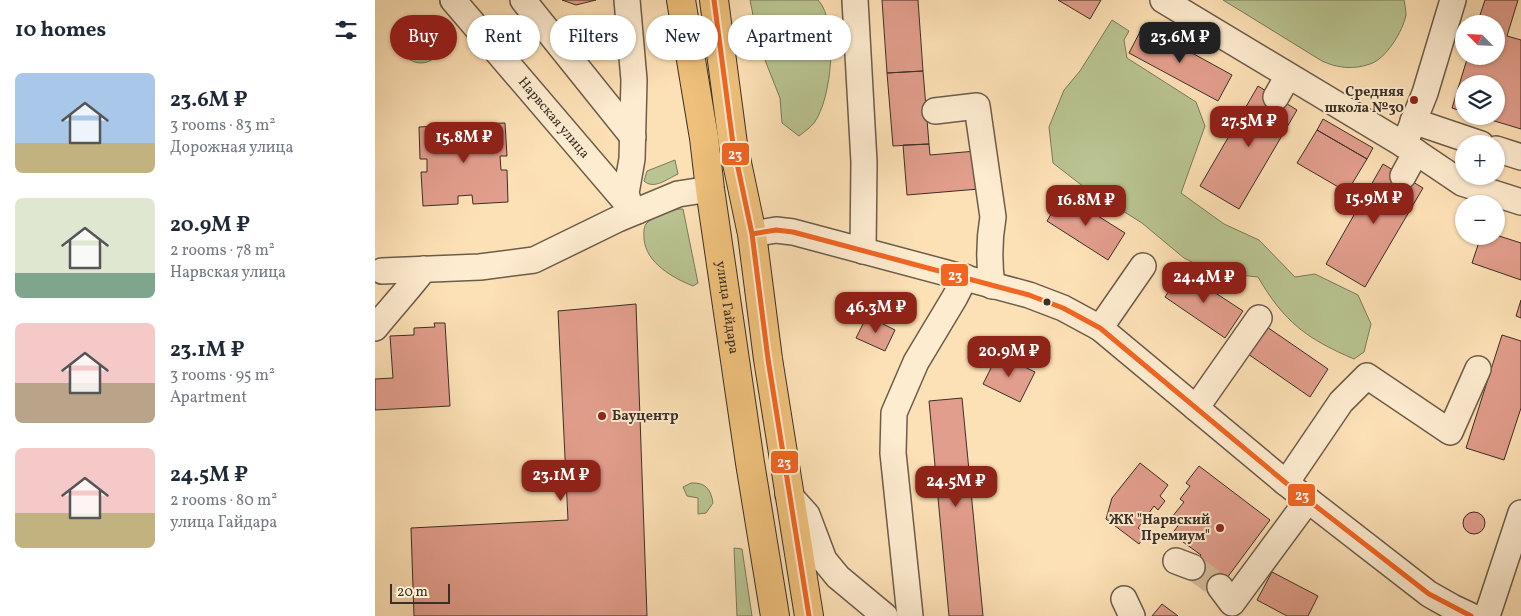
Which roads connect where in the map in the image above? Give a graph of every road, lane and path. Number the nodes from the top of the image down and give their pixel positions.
1 (453, 0) edge
2 (523, 0) edge
3 (627, 0) edge
4 (681, 0) edge
5 (714, 0) edge
6 (855, 0) edge
7 (1163, 0) edge
8 (1453, 0) edge
9 (935, 111) dead end
10 (1413, 121) junction
11 (1455, 135) edge
12 (633, 137) junction
13 (1368, 139) dead end
14 (1505, 152) edge
15 (1521, 157) edge
16 (1408, 159) junction
17 (709, 189) junction
18 (1521, 202) edge
19 (633, 209) junction
20 (752, 234) junction
21 (863, 251) junction
22 (1143, 266) dead end
23 (424, 269) junction
24 (382, 271) dead end
25 (965, 277) junction
26 (993, 286) junction
27 (1259, 318) dead end
28 (375, 328) edge
29 (1100, 328) junction
30 (1478, 369) dead end
31 (1196, 408) junction
32 (1286, 483) junction
33 (788, 494) junction
34 (1308, 500) junction
35 (1521, 513) edge
36 (1219, 587) tunnel mouth
37 (1457, 613) edge
38 (775, 616) edge
39 (809, 616) edge
40 (885, 616) edge
41 (910, 616) edge
42 (1487, 616) edge

1 - 19 street, Нарвская улица
2 - 12 street
3 - 12 street
4 - 17 main road, улица Гайдара
5 - 20 main road
6 - 21 street
7 - 16 street
8 - 10 street
9 - 26 street
10 - 11 street
10 - 16 street
12 - 19 street
13 - 16 street
14 - 15 street
16 - 18 street
17 - 19 street
17 - 38 main road, улица Гайдара
19 - 23 street
20 - 21 street
20 - 33 main road
21 - 25 street
22 - 29 street
23 - 24 street
23 - 28 street
25 - 26 street
25 - 41 street
26 - 29 street
27 - 31 street
29 - 31 street
30 - 32 street
31 - 32 street
32 - 34 street
33 - 39 main road
33 - 40 street
34 - 36 street
34 - 37 street
35 - 42 street

